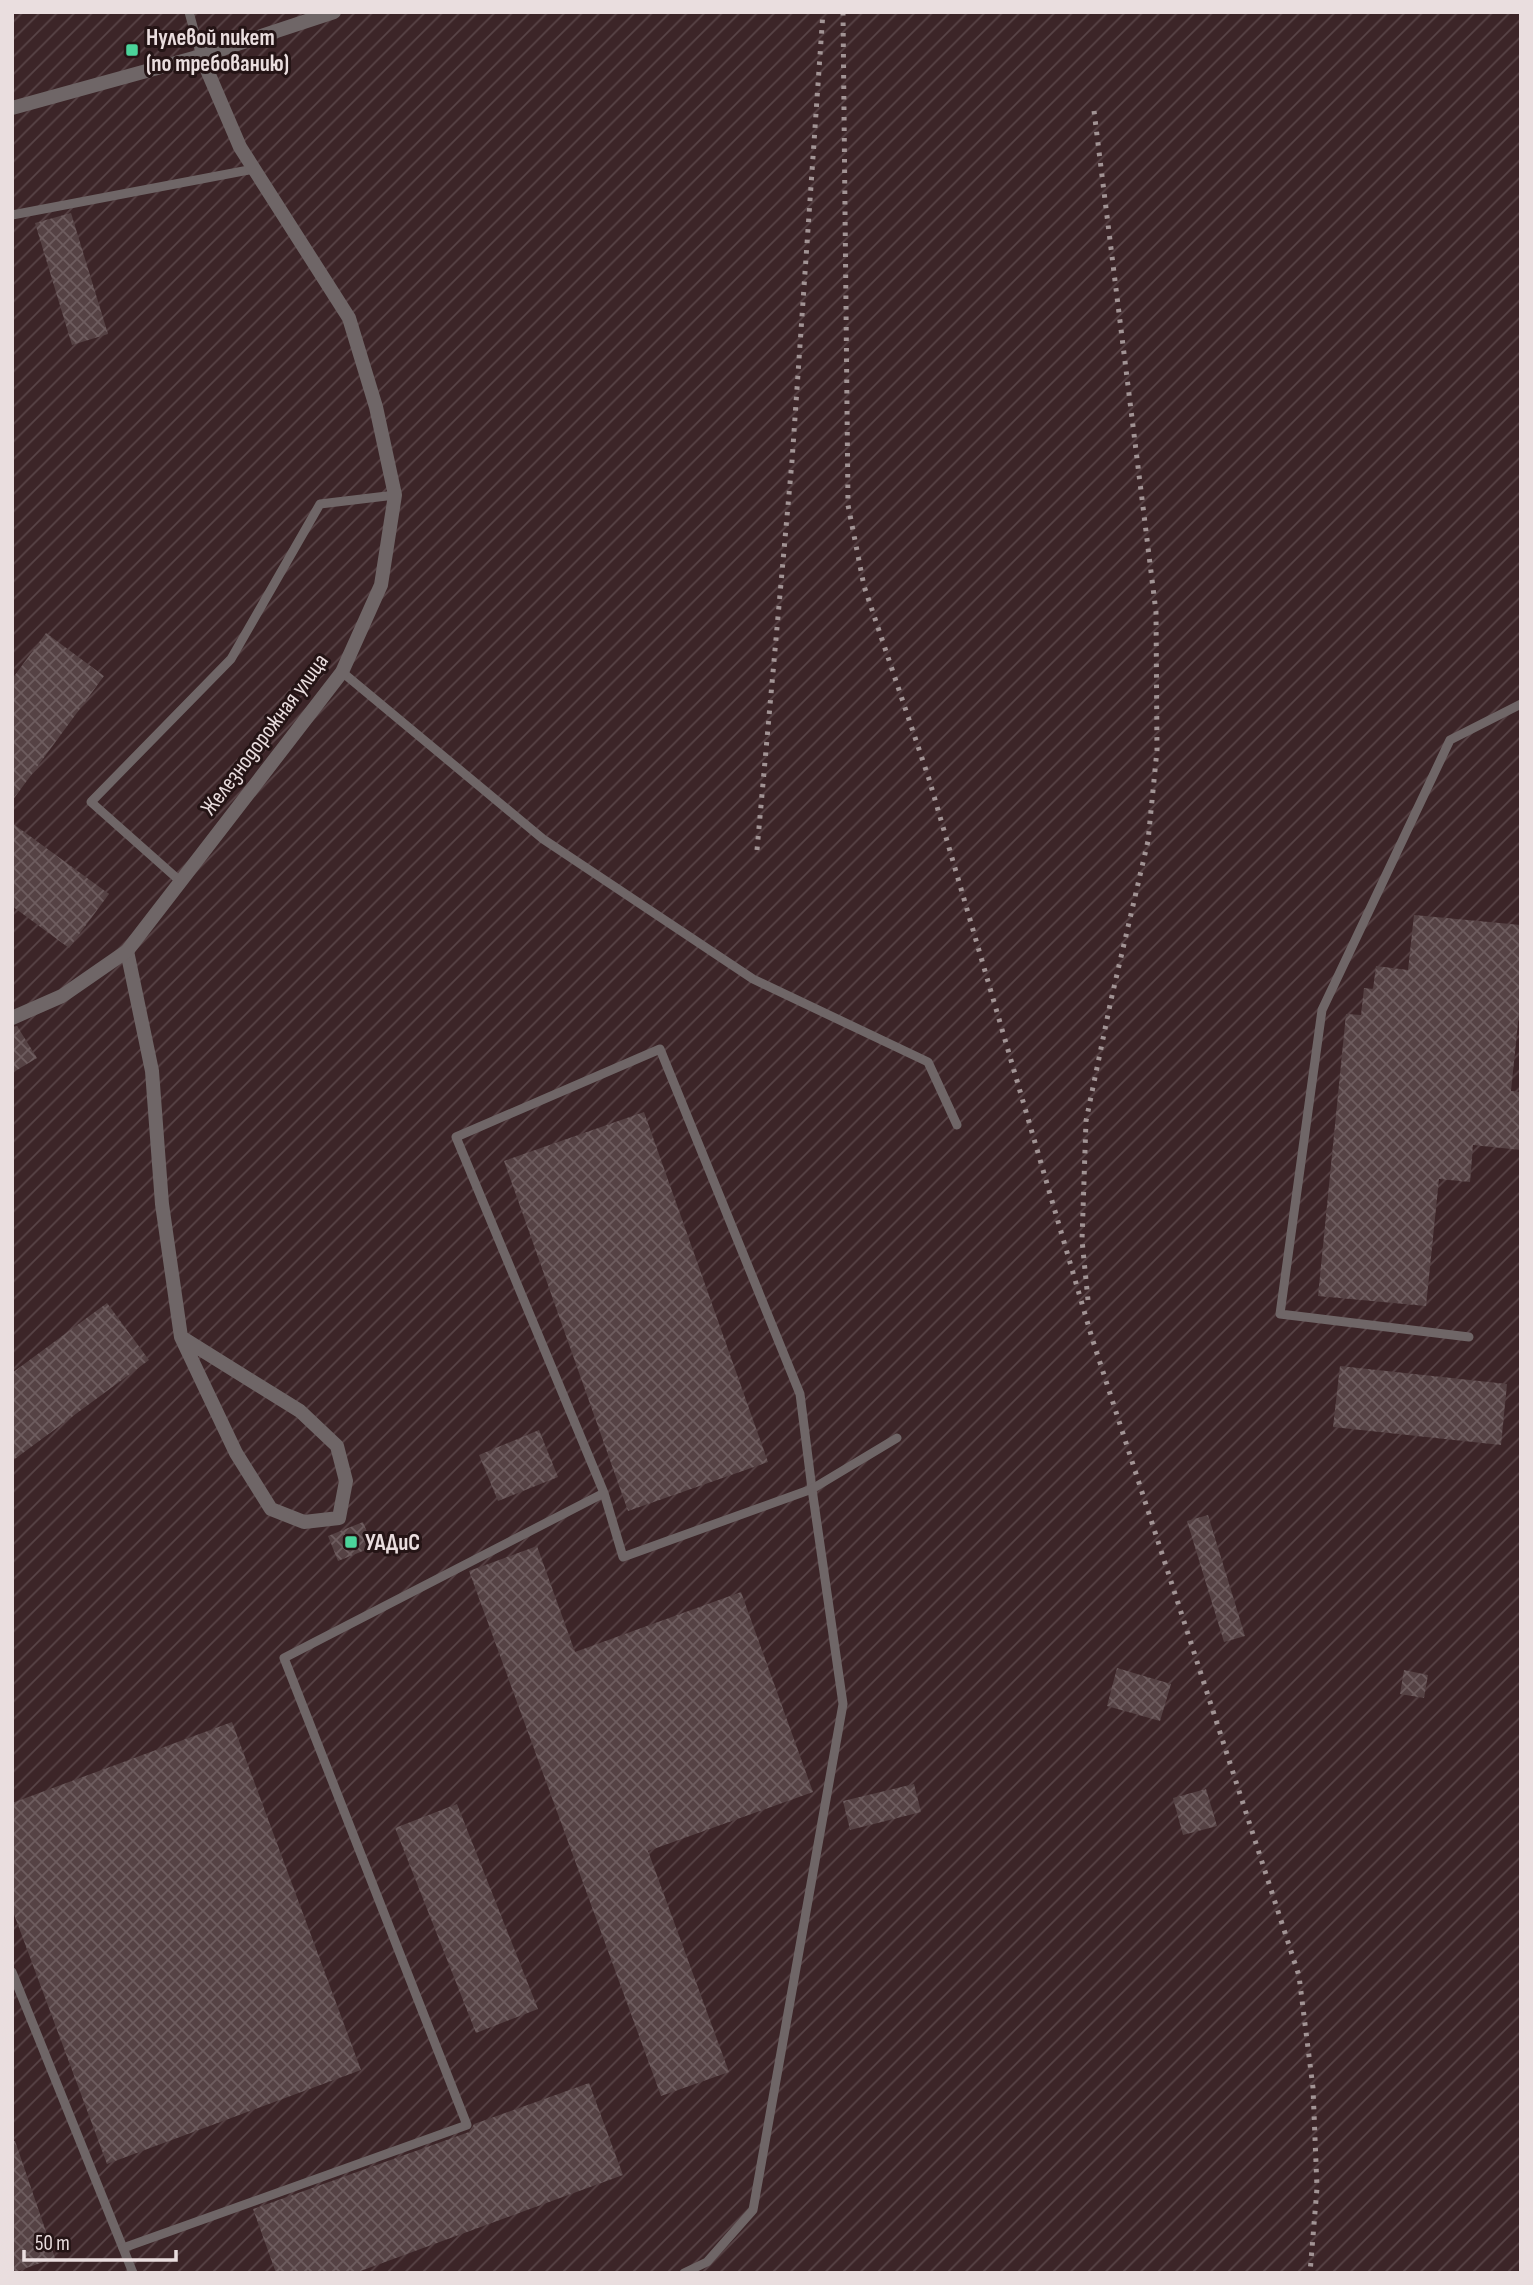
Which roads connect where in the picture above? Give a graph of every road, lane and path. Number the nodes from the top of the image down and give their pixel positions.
1 (189, 12) edge
2 (334, 12) edge
3 (297, 18) edge
4 (201, 56) junction
5 (12, 108) edge
6 (254, 169) junction
7 (12, 215) edge
8 (395, 495) junction
9 (342, 672) junction
10 (1521, 704) edge
11 (180, 881) junction
12 (127, 951) junction
13 (12, 1018) edge
14 (957, 1125) dead end
15 (181, 1337) junction
16 (1469, 1337) dead end
17 (897, 1438) dead end
18 (812, 1489) junction
19 (604, 1493) junction
20 (12, 1972) edge
21 (123, 2248) junction
22 (133, 2273) edge
23 (684, 2273) edge

1 - 4 lane
2 - 3 street
3 - 4 street
4 - 5 street
4 - 6 street, Железнодорожная улица
6 - 7 lane
6 - 8 street, Железнодорожная улица
8 - 9 street, Железнодорожная улица
8 - 11 lane
9 - 11 street, Железнодорожная улица
9 - 14 lane
10 - 16 lane
11 - 12 street, Железнодорожная улица
12 - 13 street, Железнодорожная улица
12 - 15 street
15 - 15 street
17 - 18 lane
18 - 19 lane
18 - 19 lane
18 - 23 lane
19 - 21 lane
20 - 21 lane
21 - 22 lane

